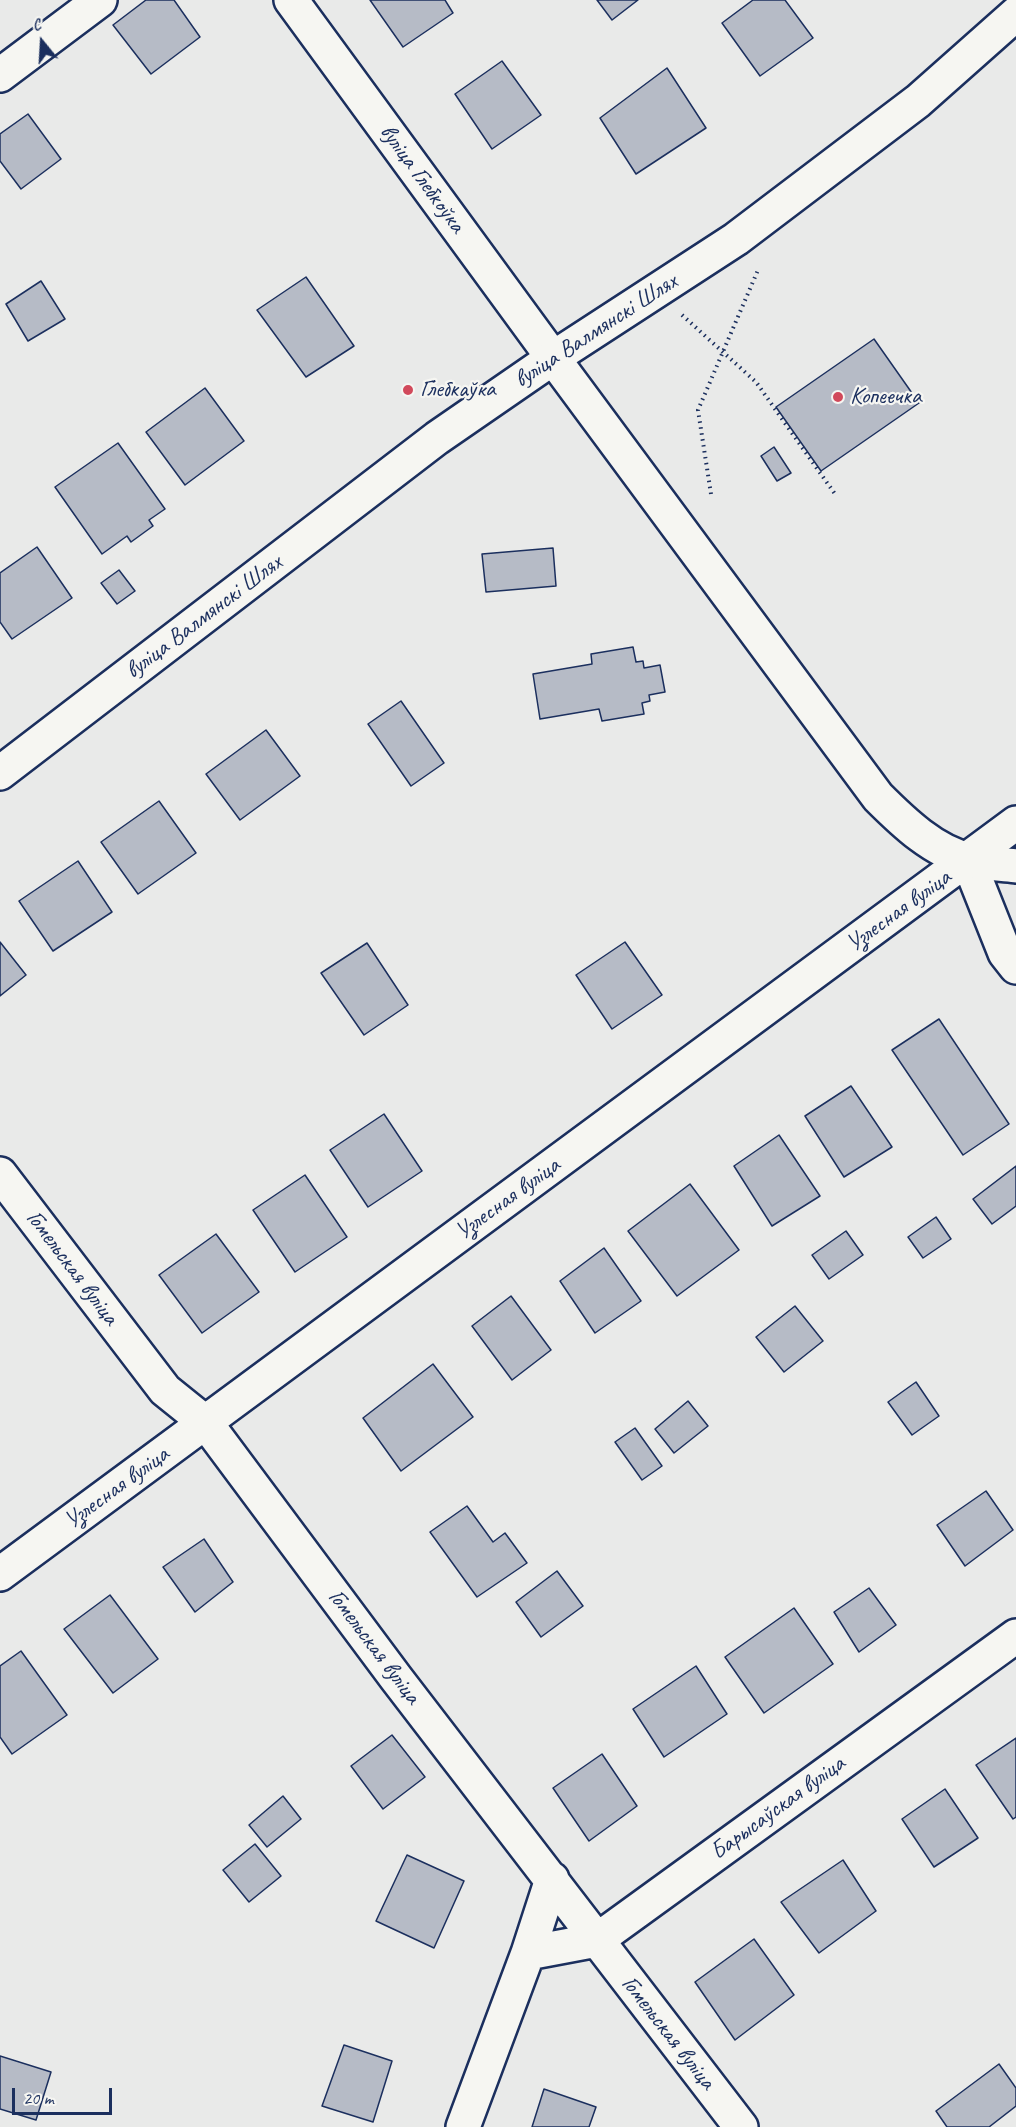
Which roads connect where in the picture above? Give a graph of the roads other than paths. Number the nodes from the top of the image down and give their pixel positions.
1 (100, 0) edge
2 (291, 0) edge
3 (1016, 14) edge
4 (0, 75) edge
5 (553, 358) junction
6 (0, 773) edge
7 (1016, 824) edge
8 (968, 860) junction
9 (1016, 866) edge
10 (1016, 967) edge
11 (0, 1174) edge
12 (206, 1423) junction
13 (0, 1574) edge
14 (1016, 1636) edge
15 (552, 1879) junction
16 (597, 1940) junction
17 (528, 1953) junction
18 (463, 2127) edge
19 (741, 2127) edge

1 - 4 street
2 - 5 street, вуліца Глебкоўка
3 - 5 street, вуліца Валмянскі Шлях
5 - 6 street, вуліца Валмянскі Шлях
5 - 8 street, вуліца Глебкоўка
7 - 8 street, Узлесная вуліца
8 - 9 street, вуліца Глебкоўка
8 - 10 street
8 - 12 street, Узлесная вуліца
11 - 12 street, Гомельская вуліца
12 - 13 street, Узлесная вуліца
12 - 15 street, Гомельская вуліца
14 - 16 street, Барысаўская вуліца
15 - 16 street, Гомельская вуліца
15 - 17 street
16 - 17 street, Барысаўская вуліца
16 - 19 street, Гомельская вуліца
17 - 18 street

